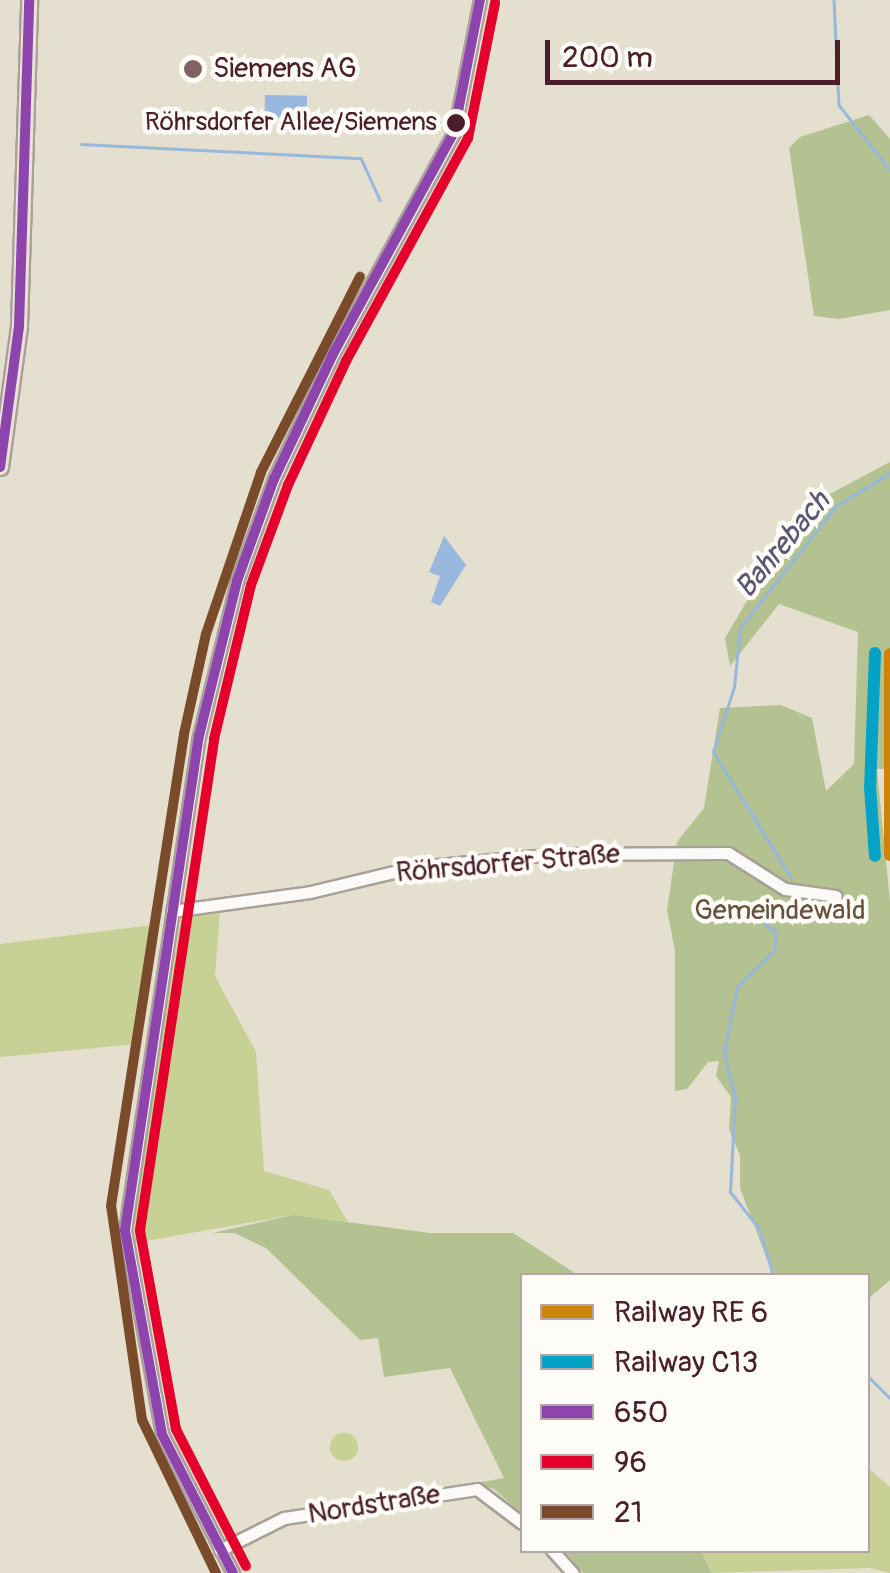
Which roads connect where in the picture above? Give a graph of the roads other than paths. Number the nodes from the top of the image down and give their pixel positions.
1 (28, 0) edge
2 (480, 0) edge
3 (0, 467) edge
4 (836, 896) dead end
5 (172, 911) junction
6 (520, 1521) edge
7 (220, 1550) junction
8 (555, 1553) edge
9 (233, 1573) edge
10 (573, 1573) edge

1 - 3 main road
2 - 5 street
4 - 5 street, Röhrsdorfer Straße
5 - 7 street
6 - 7 street, Nordstraße
7 - 9 street
8 - 10 street

